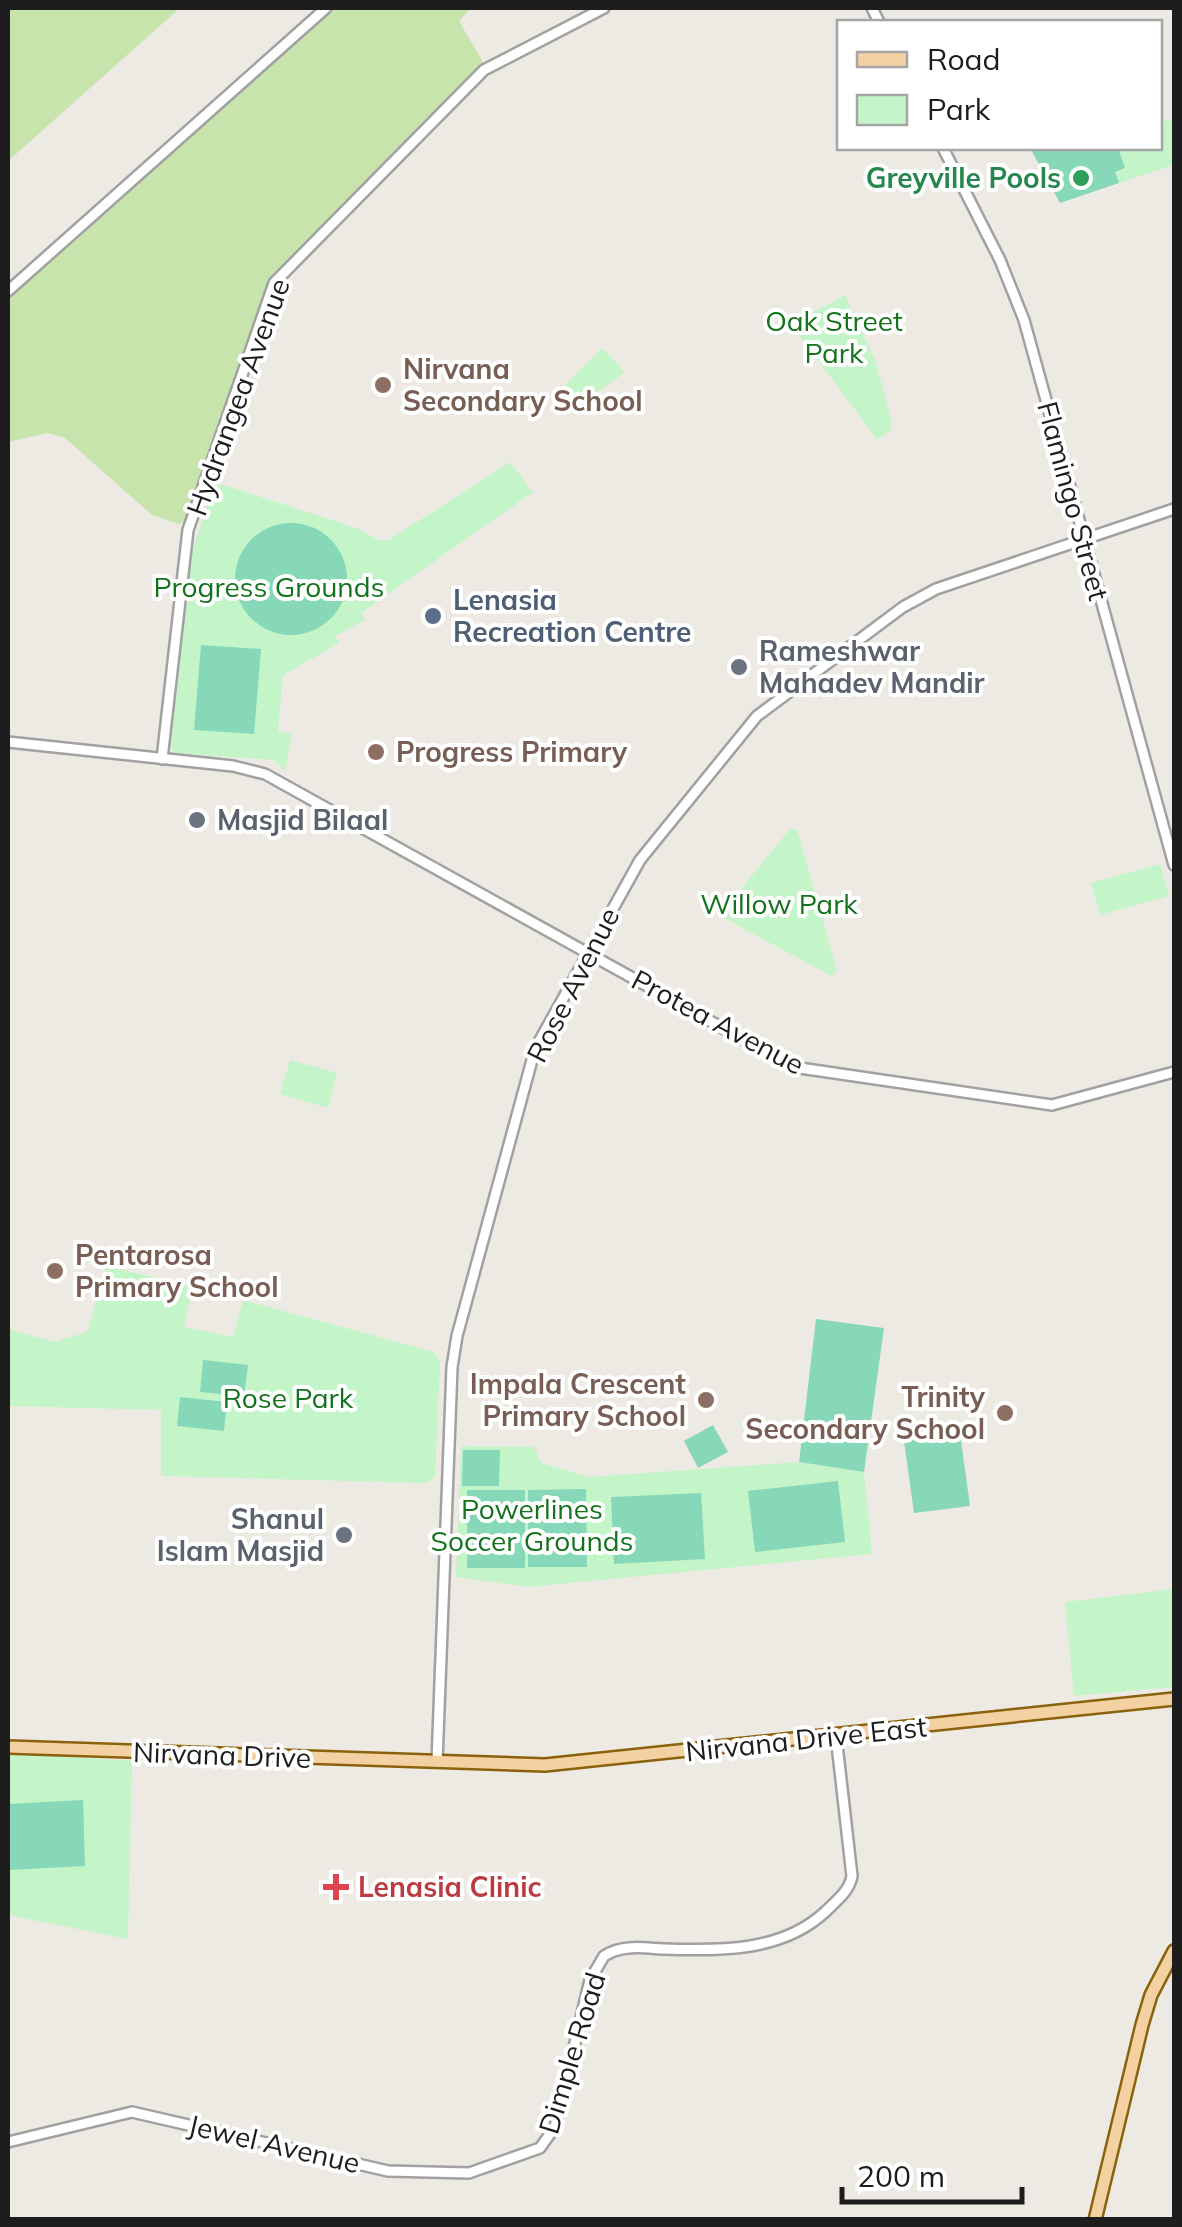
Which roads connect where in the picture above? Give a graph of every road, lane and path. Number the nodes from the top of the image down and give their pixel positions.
1 (326, 8) edge
2 (604, 8) edge
3 (944, 150) edge
4 (8, 292) edge
5 (1174, 509) edge
6 (1082, 540) junction
7 (8, 742) edge
8 (162, 759) junction
9 (1174, 866) edge
10 (588, 953) junction
11 (1174, 1072) edge
12 (1174, 1698) edge
13 (836, 1736) junction
14 (8, 1748) edge
15 (437, 1762) junction
16 (1174, 1952) edge
17 (8, 2142) edge
18 (540, 2148) joint
19 (1094, 2220) edge

1 - 4 street
2 - 8 street, Hydrangea Avenue
3 - 6 street, Flamingo Street
5 - 6 street, Rose Avenue
6 - 9 street, Flamingo Street
6 - 10 street, Rose Avenue
7 - 8 street, Protea Avenue
8 - 10 street, Protea Avenue
10 - 11 street, Protea Avenue
10 - 15 street, Rose Avenue
12 - 13 main road, Nirvana Drive East
13 - 15 main road, Nirvana Drive East
13 - 18 street, Dimple Road
14 - 15 main road, Nirvana Drive
16 - 19 main road
17 - 18 street, Jewel Avenue

